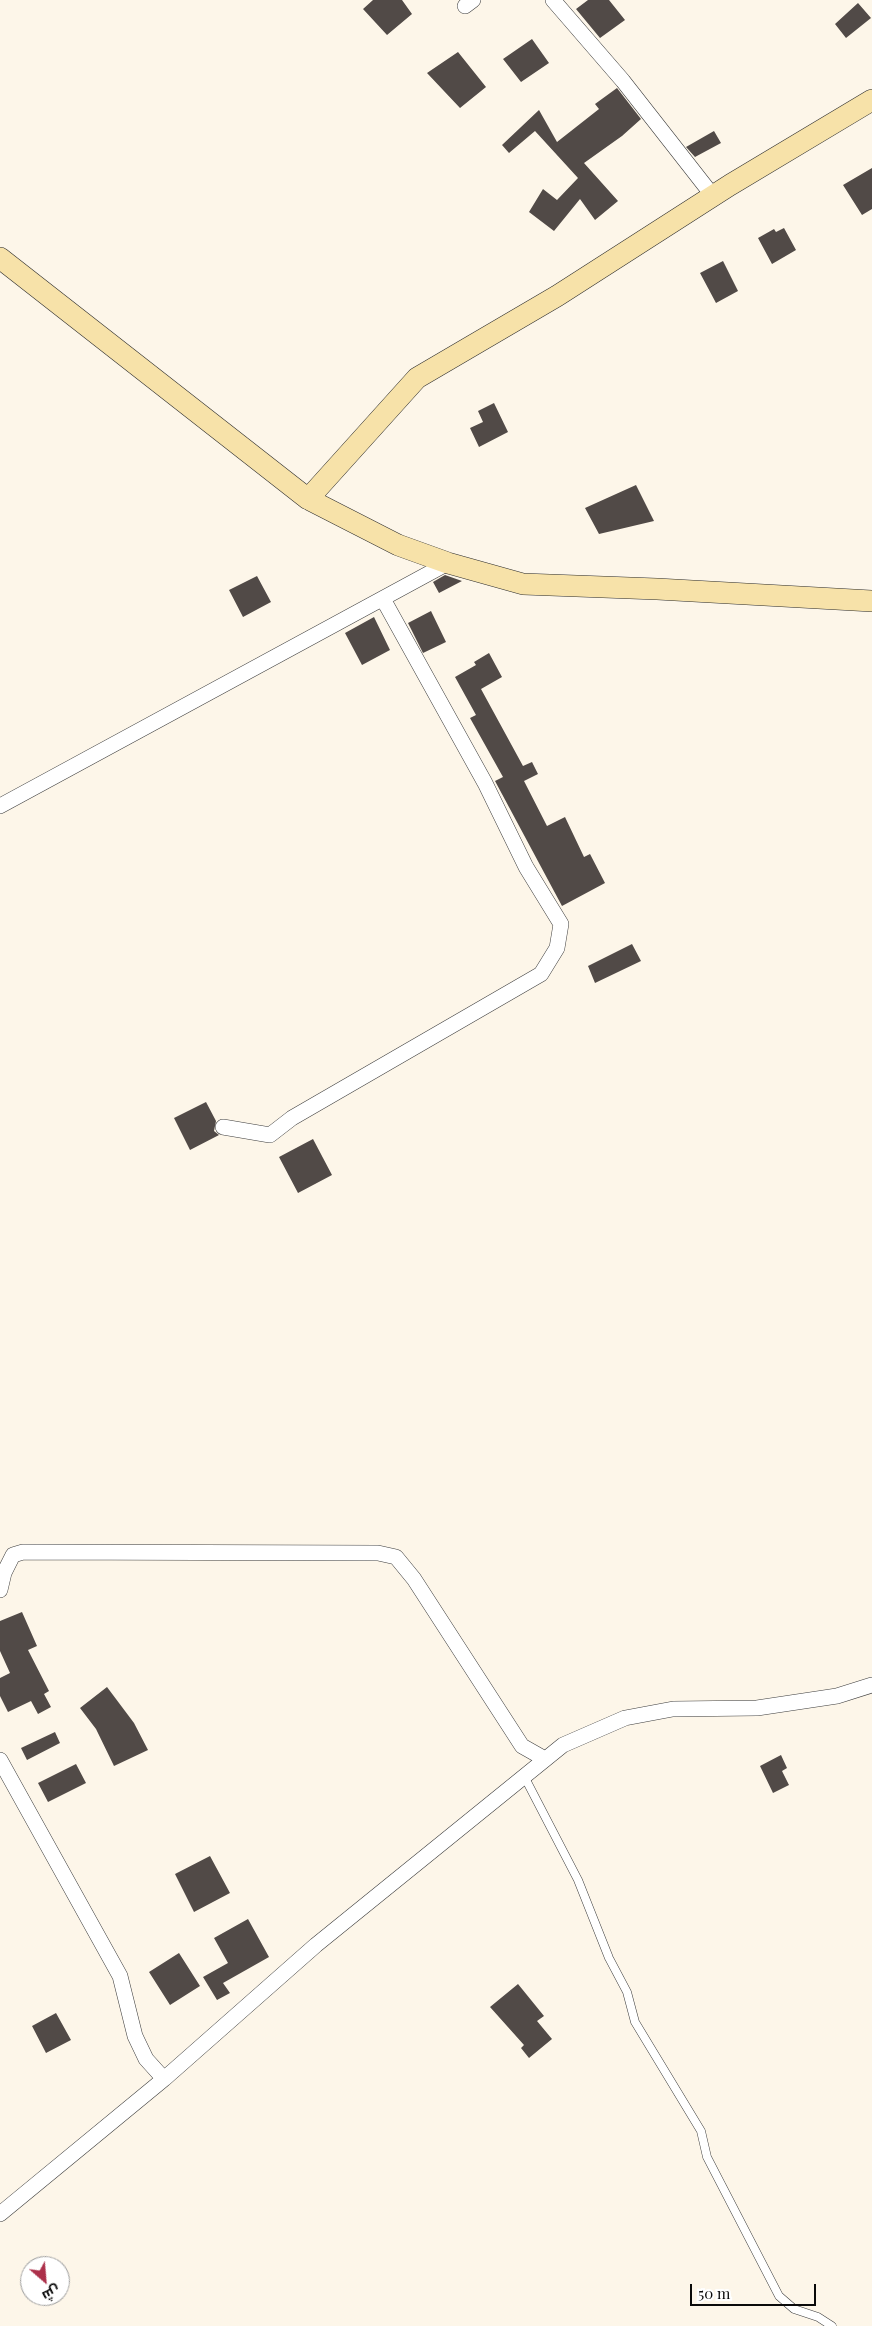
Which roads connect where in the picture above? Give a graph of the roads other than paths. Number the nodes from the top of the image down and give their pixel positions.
1 (553, 0) edge
2 (872, 100) edge
3 (713, 196) junction
4 (0, 258) edge
5 (308, 499) junction
6 (448, 564) junction
7 (383, 599) junction
8 (872, 602) edge
9 (0, 806) edge
10 (223, 1127) dead end
11 (0, 1590) edge
12 (872, 1685) edge
13 (545, 1759) junction
14 (0, 1760) edge
15 (524, 1776) junction
16 (164, 2079) junction
17 (0, 2214) edge
18 (832, 2326) edge

1 - 3 street
2 - 3 street
3 - 5 street
4 - 5 street
5 - 6 street
6 - 7 street
6 - 8 street
7 - 9 street
7 - 10 street
11 - 13 street
12 - 13 street
13 - 15 street
14 - 16 street
15 - 16 street
15 - 18 lane
16 - 17 street

